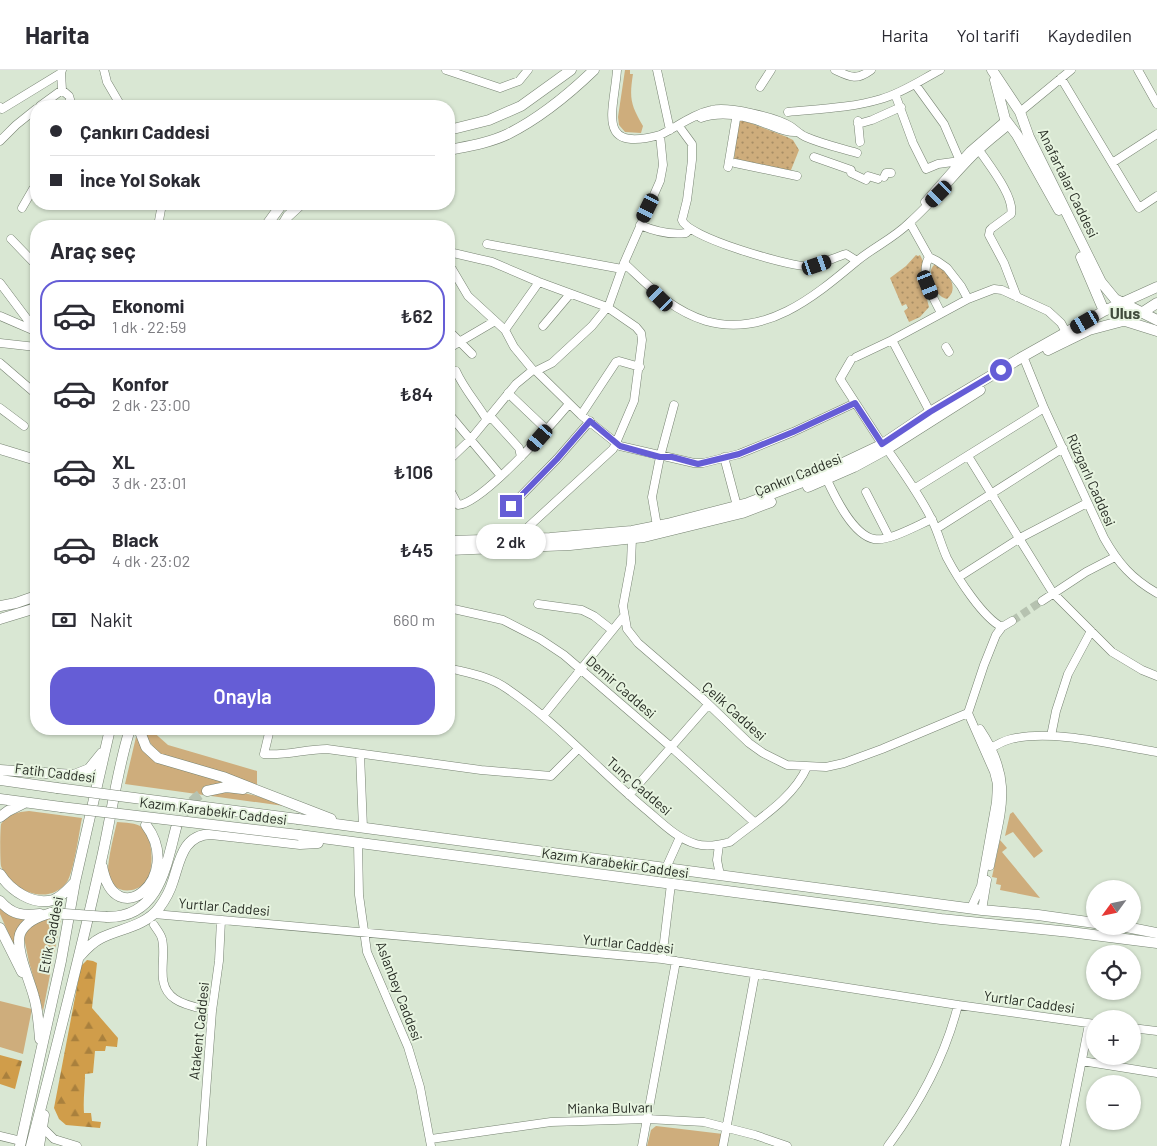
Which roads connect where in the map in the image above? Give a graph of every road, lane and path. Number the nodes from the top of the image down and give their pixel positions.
1 (104, 70) edge
2 (446, 70) edge
3 (528, 70) edge
4 (571, 70) edge
5 (594, 70) edge
6 (617, 70) edge
7 (657, 70) edge
8 (771, 70) edge
9 (835, 70) edge
10 (871, 70) edge
11 (940, 70) edge
12 (992, 70) edge
13 (1071, 70) edge
14 (1138, 70) edge
15 (61, 71) edge
16 (1061, 78) junction
17 (915, 84) junction
18 (760, 87) dead end
19 (62, 90) junction
20 (895, 94) junction
21 (48, 100) edge
22 (70, 100) edge
23 (118, 100) edge
24 (1157, 104) edge
25 (0, 107) edge
26 (901, 107) junction
27 (788, 112) dead end
28 (736, 113) junction
29 (1020, 113) junction
30 (30, 114) edge
31 (1008, 122) junction
32 (455, 128) edge
33 (681, 128) junction
34 (670, 130) junction
35 (1157, 134) edge
36 (660, 136) junction
37 (0, 141) edge
38 (860, 142) dead end
39 (455, 149) edge
40 (979, 150) junction
41 (857, 153) dead end
42 (814, 157) dead end
43 (960, 161) junction
44 (1112, 163) junction
45 (798, 176) dead end
46 (885, 176) dead end
47 (30, 194) edge
48 (1157, 196) edge
49 (22, 208) dead end
50 (294, 210) edge
51 (286, 220) edge
52 (909, 221) junction
53 (640, 225) junction
54 (690, 229) junction
55 (12, 239) dead end
56 (487, 244) dead end
57 (455, 253) edge
58 (930, 257) junction
59 (30, 258) edge
60 (857, 261) junction
61 (623, 266) junction
62 (455, 274) edge
63 (539, 282) junction
64 (0, 283) edge
65 (1157, 288) edge
66 (570, 294) junction
67 (1017, 297) junction
68 (968, 299) junction
69 (1124, 302) junction
70 (1157, 303) edge
71 (607, 307) junction
72 (1104, 311) junction
73 (1142, 312) junction
74 (941, 313) junction
75 (0, 316) edge
76 (1157, 320) edge
77 (495, 321) junction
78 (1123, 321) junction
79 (30, 324) edge
80 (543, 326) dead end
81 (30, 329) edge
82 (505, 330) junction
83 (1157, 331) edge
84 (1066, 332) junction
85 (455, 337) edge
86 (892, 340) junction
87 (460, 342) junction
88 (0, 343) edge
89 (455, 345) edge
90 (30, 346) edge
91 (472, 354) dead end
92 (1026, 361) junction
93 (0, 363) edge
94 (640, 367) junction
95 (535, 370) junction
96 (455, 376) edge
97 (30, 389) edge
98 (508, 393) junction
99 (855, 403) junction
100 (569, 404) junction
101 (674, 406) dead end
102 (0, 408) edge
103 (1044, 408) junction
104 (930, 412) junction
105 (580, 415) junction
106 (488, 418) junction
107 (455, 421) edge
108 (590, 421) junction
109 (24, 426) dead end
110 (547, 430) junction
111 (470, 440) junction
112 (616, 443) junction
113 (885, 447) junction
114 (1063, 448) junction
115 (0, 449) edge
116 (455, 454) edge
117 (968, 456) junction
118 (521, 457) junction
119 (660, 457) junction
120 (724, 457) junction
121 (30, 458) edge
122 (501, 476) junction
123 (826, 480) junction
124 (914, 489) junction
125 (866, 492) dead end
126 (992, 493) junction
127 (455, 499) edge
128 (1087, 503) junction
129 (511, 506) dead end
130 (738, 506) junction
131 (932, 519) junction
132 (657, 526) junction
133 (936, 529) junction
134 (889, 537) junction
135 (632, 538) junction
136 (1020, 538) junction
137 (517, 540) junction
138 (455, 541) edge
139 (455, 550) edge
140 (1115, 557) junction
141 (959, 577) junction
142 (1053, 593) junction
143 (1157, 593) edge
144 (30, 598) edge
145 (1042, 601) tunnel mouth
146 (538, 604) dead end
147 (0, 606) edge
148 (455, 609) edge
149 (30, 610) edge
150 (30, 615) edge
151 (624, 616) junction
152 (0, 619) edge
153 (1012, 621) tunnel mouth
154 (1002, 627) junction
155 (612, 630) junction
156 (1091, 631) junction
157 (580, 668) junction
158 (455, 670) edge
159 (1157, 676) edge
160 (708, 705) junction
161 (968, 712) junction
162 (543, 716) junction
163 (109, 735) edge
164 (128, 735) edge
165 (142, 735) edge
166 (269, 735) edge
167 (1051, 736) junction
168 (106, 746) junction
169 (671, 747) junction
170 (578, 749) junction
171 (989, 749) junction
172 (1157, 752) edge
173 (360, 754) junction
174 (808, 767) junction
175 (0, 770) edge
176 (0, 780) edge
177 (207, 791) tunnel mouth
178 (106, 794) joint
179 (629, 795) junction
180 (277, 798) junction
181 (0, 799) edge
182 (25, 803) junction
183 (124, 813) junction
184 (0, 817) edge
185 (754, 822) junction
186 (344, 824) junction
187 (176, 828) tunnel mouth
188 (363, 828) junction
189 (680, 837) junction
190 (342, 842) junction
191 (358, 843) junction
192 (719, 845) junction
193 (101, 863) junction
194 (666, 868) junction
195 (0, 874) edge
196 (720, 875) junction
197 (75, 882) junction
198 (671, 884) junction
199 (0, 901) edge
200 (976, 909) junction
201 (51, 913) junction
202 (154, 914) junction
203 (221, 920) junction
204 (1086, 922) edge
205 (154, 926) dead end
206 (0, 928) edge
207 (1141, 928) edge
208 (1157, 928) edge
209 (1141, 930) edge
210 (364, 931) junction
211 (1157, 933) edge
212 (1157, 945) edge
213 (79, 957) junction
214 (662, 958) junction
215 (676, 961) junction
216 (755, 974) junction
217 (34, 998) junction
218 (958, 1005) junction
219 (212, 1011) junction
220 (1086, 1023) edge
221 (1141, 1029) edge
222 (1157, 1031) edge
223 (1086, 1046) edge
224 (40, 1054) junction
225 (1082, 1061) junction
226 (1157, 1074) edge
227 (47, 1084) junction
228 (647, 1119) junction
229 (727, 1127) junction
230 (43, 1128) junction
231 (0, 1136) edge
232 (431, 1143) edge
233 (20, 1144) edge
234 (31, 1146) edge
235 (39, 1146) edge
236 (77, 1146) edge
237 (202, 1146) edge
238 (642, 1146) edge
239 (723, 1146) edge
240 (787, 1146) edge
241 (888, 1146) edge
242 (1065, 1146) edge

1 - 23 street
2 - 3 street
4 - 32 main road
5 - 39 main road
6 - 36 street
7 - 34 street
8 - 18 street
9 - 10 street
11 - 17 street
12 - 29 main road, Anafartalar Caddesi
12 - 31 main road, Anafartalar Caddesi
13 - 16 street
14 - 24 street
15 - 19 street
15 - 25 street
16 - 29 street
16 - 44 street
17 - 20 street
17 - 43 street
19 - 21 street
19 - 22 street
20 - 26 street
20 - 27 street
26 - 38 street
26 - 43 street
28 - 33 street
28 - 34 street
28 - 41 street
28 - 45 street
29 - 31 main road
29 - 31 main road
29 - 69 main road, Anafartalar Caddesi
30 - 37 street
31 - 40 street
31 - 43 street
31 - 72 main road, Anafartalar Caddesi
33 - 34 street
33 - 54 street
34 - 36 street
35 - 44 street
36 - 53 street
40 - 52 street
40 - 67 street
42 - 46 street
43 - 52 street
44 - 48 street
47 - 49 street
50 - 51 main road
52 - 58 street
52 - 60 street
53 - 54 street
53 - 61 street
54 - 60 street
55 - 59 street
56 - 61 street
57 - 63 street
58 - 68 street
58 - 74 street
60 - 61 street
61 - 71 street
62 - 77 street
63 - 66 street
63 - 82 street
64 - 79 street
65 - 69 main road, Çankırı Caddesi
66 - 71 street
66 - 80 street
67 - 68 street
67 - 84 street
68 - 74 street
69 - 72 main road, Çankırı Caddesi
69 - 73 main road, Anafartalar Caddesi
70 - 73 main road, Çankırı Caddesi
71 - 94 street
71 - 95 street
72 - 78 main road
72 - 84 main road, Çankırı Caddesi
73 - 76 main road, Anafartalar Caddesi
73 - 78 main road, Çankırı Caddesi
74 - 86 street
75 - 81 street
77 - 82 street
77 - 87 street
78 - 83 main road
78 - 92 main road, Çankırı Caddesi
82 - 95 street
84 - 104 main road, Çankırı Caddesi
85 - 87 street
86 - 99 street
86 - 104 street
87 - 89 street
87 - 91 street
88 - 90 street
92 - 103 street, Rüzgarlı Caddesi
92 - 113 main road, Çankırı Caddesi
93 - 97 street
94 - 105 street
94 - 112 street
95 - 98 street
95 - 100 street
96 - 106 street
98 - 106 street
98 - 110 street
99 - 113 street
99 - 120 street
100 - 105 street
100 - 110 street
101 - 119 street
102 - 109 street
103 - 114 street, Rüzgarlı Caddesi
103 - 117 street
104 - 113 main road, Çankırı Caddesi
105 - 108 street
106 - 111 street
106 - 118 street
107 - 111 street
108 - 112 street
108 - 129 street
110 - 118 street
111 - 116 street
111 - 122 street
112 - 119 street
112 - 137 street
113 - 123 main road, Çankırı Caddesi
113 - 124 street
113 - 130 main road, Çankırı Caddesi
114 - 126 street
114 - 128 street, Rüzgarlı Caddesi
115 - 121 main road
117 - 124 street
117 - 126 street
118 - 122 street
119 - 120 street
119 - 132 street
120 - 130 street
122 - 127 street
123 - 134 street
123 - 135 main road, Çankırı Caddesi
124 - 131 street
125 - 134 street
126 - 133 street
126 - 136 street
128 - 136 street
128 - 140 street, Rüzgarlı Caddesi
130 - 132 main road, Çankırı Caddesi
131 - 133 street
131 - 134 street
132 - 137 main road, Çankırı Caddesi
133 - 141 street
135 - 139 main road, Çankırı Caddesi
135 - 151 street
136 - 141 street
136 - 142 street
137 - 138 main road, Çankırı Caddesi
140 - 142 street
140 - 143 street, Rüzgarlı Caddesi
141 - 154 street
142 - 145 street
142 - 156 street
144 - 147 main road
146 - 155 street
148 - 157 street, Demir Caddesi
149 - 152 main road
150 - 152 main road
151 - 155 street
151 - 160 street, Çelik Caddesi
153 - 154 street
154 - 161 street
155 - 157 street
156 - 159 street
156 - 167 street
157 - 162 street
157 - 169 street, Demir Caddesi
158 - 162 street, Tunç Caddesi
160 - 169 street
160 - 174 street, Çelik Caddesi
161 - 171 street
161 - 174 street, Çelik Caddesi
162 - 170 street, Tunç Caddesi
163 - 168 main road, Etlik Caddesi
164 - 193 main road
165 - 180 main road
166 - 173 street
167 - 171 street
167 - 172 street
168 - 175 main road
168 - 197 main road, Etlik Caddesi
169 - 179 street
169 - 185 street, Demir Caddesi
170 - 173 street
170 - 179 street, Tunç Caddesi
171 - 200 street
173 - 188 street
174 - 185 street
176 - 178 main road, Fatih Caddesi, bridge
177 - 180 main road
178 - 186 main road, Kazım Karabekir Caddesi, bridge
179 - 189 street, Tunç Caddesi
180 - 186 main road
181 - 182 main road
182 - 183 main road, Kazım Karabekir Caddesi, bridge
182 - 184 main road
183 - 190 main road, Kazım Karabekir Caddesi, bridge
183 - 193 main road, bridge
185 - 192 street
186 - 188 main road, Kazım Karabekir Caddesi
187 - 201 main road, bridge
188 - 194 main road, Kazım Karabekir Caddesi
189 - 192 street, Tunç Caddesi
189 - 194 street
190 - 191 main road, Kazım Karabekir Caddesi
190 - 202 main road
191 - 198 main road, Kazım Karabekir Caddesi
191 - 210 street, Aslanbey Caddesi
192 - 196 street
193 - 213 main road
194 - 196 main road, Kazım Karabekir Caddesi
195 - 197 main road
196 - 200 main road, Kazım Karabekir Caddesi
197 - 224 main road, Etlik Caddesi
198 - 212 main road, Kazım Karabekir Caddesi
198 - 214 street
199 - 201 main road
200 - 204 main road, Kazım Karabekir Caddesi
201 - 217 main road
202 - 203 street, Yurtlar Caddesi
202 - 213 main road
203 - 210 street, Yurtlar Caddesi
203 - 219 street, Atakent Caddesi
205 - 219 street
206 - 217 main road
207 - 208 main road
209 - 211 main road
210 - 214 street, Yurtlar Caddesi
210 - 232 street, Aslanbey Caddesi
213 - 227 main road
214 - 215 street, Yurtlar Caddesi
215 - 216 street, Yurtlar Caddesi
215 - 228 street
216 - 218 street, Yurtlar Caddesi
216 - 229 street
217 - 224 main road
218 - 220 street, Yurtlar Caddesi
218 - 241 street
219 - 237 street, Atakent Caddesi
221 - 222 street
223 - 225 street
224 - 233 main road, Etlik Caddesi
225 - 226 street
225 - 242 street
227 - 230 main road
227 - 234 main road
228 - 229 street, Mianka Bulvarı
228 - 232 street, Mianka Bulvarı
228 - 238 street
229 - 239 street
229 - 240 street, Mianka Bulvarı
230 - 235 main road
230 - 236 street
231 - 233 street

